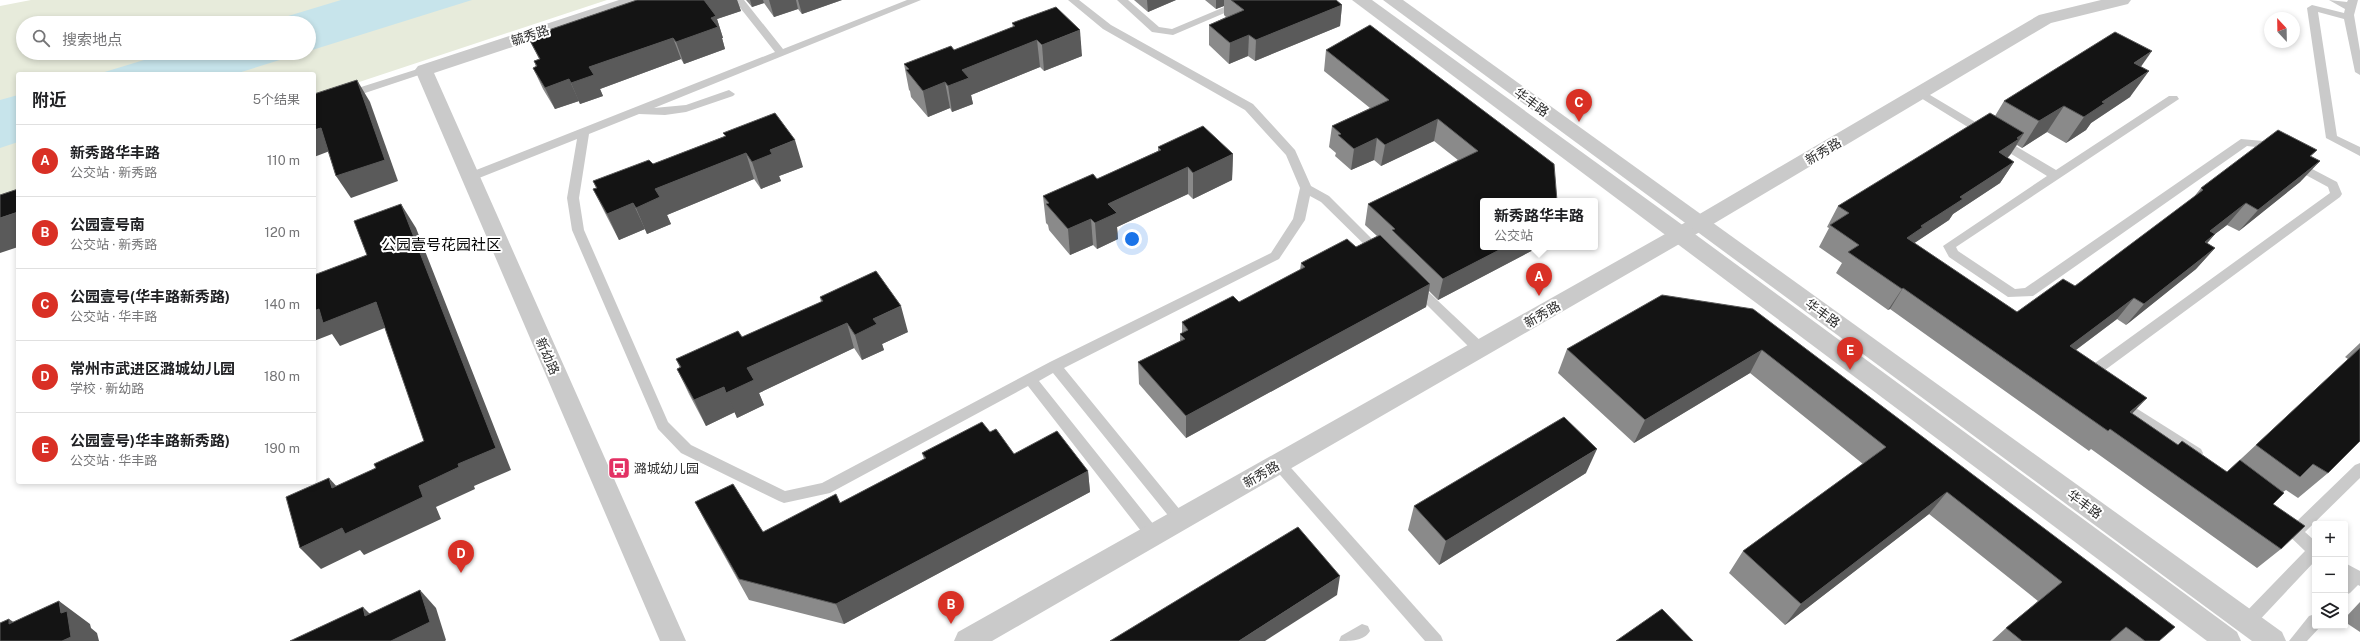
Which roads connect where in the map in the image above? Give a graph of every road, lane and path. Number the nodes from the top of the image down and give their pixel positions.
1 (636, 0) edge
2 (739, 0) edge
3 (916, 0) edge
4 (1073, 0) edge
5 (1122, 0) edge
6 (1250, 0) edge
7 (1361, 0) edge
8 (1392, 0) edge
9 (2122, 0) edge
10 (2334, 0) edge
11 (2350, 8) edge
12 (782, 54) junction
13 (424, 70) junction
14 (2360, 72) edge
15 (1920, 93) junction
16 (729, 94) dead end
17 (2173, 99) dead end
18 (316, 105) edge
19 (640, 110) junction
20 (583, 134) junction
21 (2360, 152) edge
22 (2056, 176) junction
23 (470, 177) junction
24 (1306, 188) junction
25 (1691, 229) junction
26 (1388, 260) edge
27 (1406, 277) edge
28 (1480, 349) junction
29 (1055, 366) junction
30 (1030, 379) junction
31 (2207, 462) edge
32 (1279, 464) junction
33 (2360, 469) edge
34 (2274, 514) edge
35 (1180, 520) junction
36 (2295, 532) junction
37 (1153, 535) junction
38 (2312, 547) edge
39 (2312, 553) edge
40 (2247, 622) junction
41 (2312, 624) edge
42 (1362, 631) dead end
43 (673, 641) edge
44 (967, 641) edge
45 (1347, 641) edge
46 (1435, 641) edge
47 (2228, 641) edge
48 (2273, 641) edge
49 (2297, 641) edge

1 - 13 street, 毓秀路
2 - 12 lane
3 - 12 lane
4 - 24 lane
5 - 6 lane
7 - 25 street, 华丰路
8 - 25 street, 华丰路
9 - 15 street, 新秀路
10 - 11 lane
11 - 14 lane
11 - 21 lane
12 - 19 lane
13 - 18 lane
13 - 23 street, 新幼路
15 - 22 lane
15 - 25 street, 新秀路
16 - 19 lane
17 - 22 lane
19 - 20 lane
20 - 23 lane
20 - 30 lane
22 - 31 lane
23 - 43 street, 新幼路
24 - 26 lane
24 - 29 lane
25 - 28 street, 新秀路
25 - 40 street, 华丰路
25 - 47 street, 华丰路
27 - 28 lane
28 - 32 street, 新秀路
29 - 30 lane
29 - 35 lane
30 - 37 lane
32 - 35 street, 新秀路
32 - 46 lane
33 - 36 lane
34 - 36 lane
35 - 37 street, 新秀路
36 - 38 lane
37 - 44 street, 新秀路
39 - 40 lane
40 - 48 street, 华丰路
41 - 49 lane
42 - 45 lane

